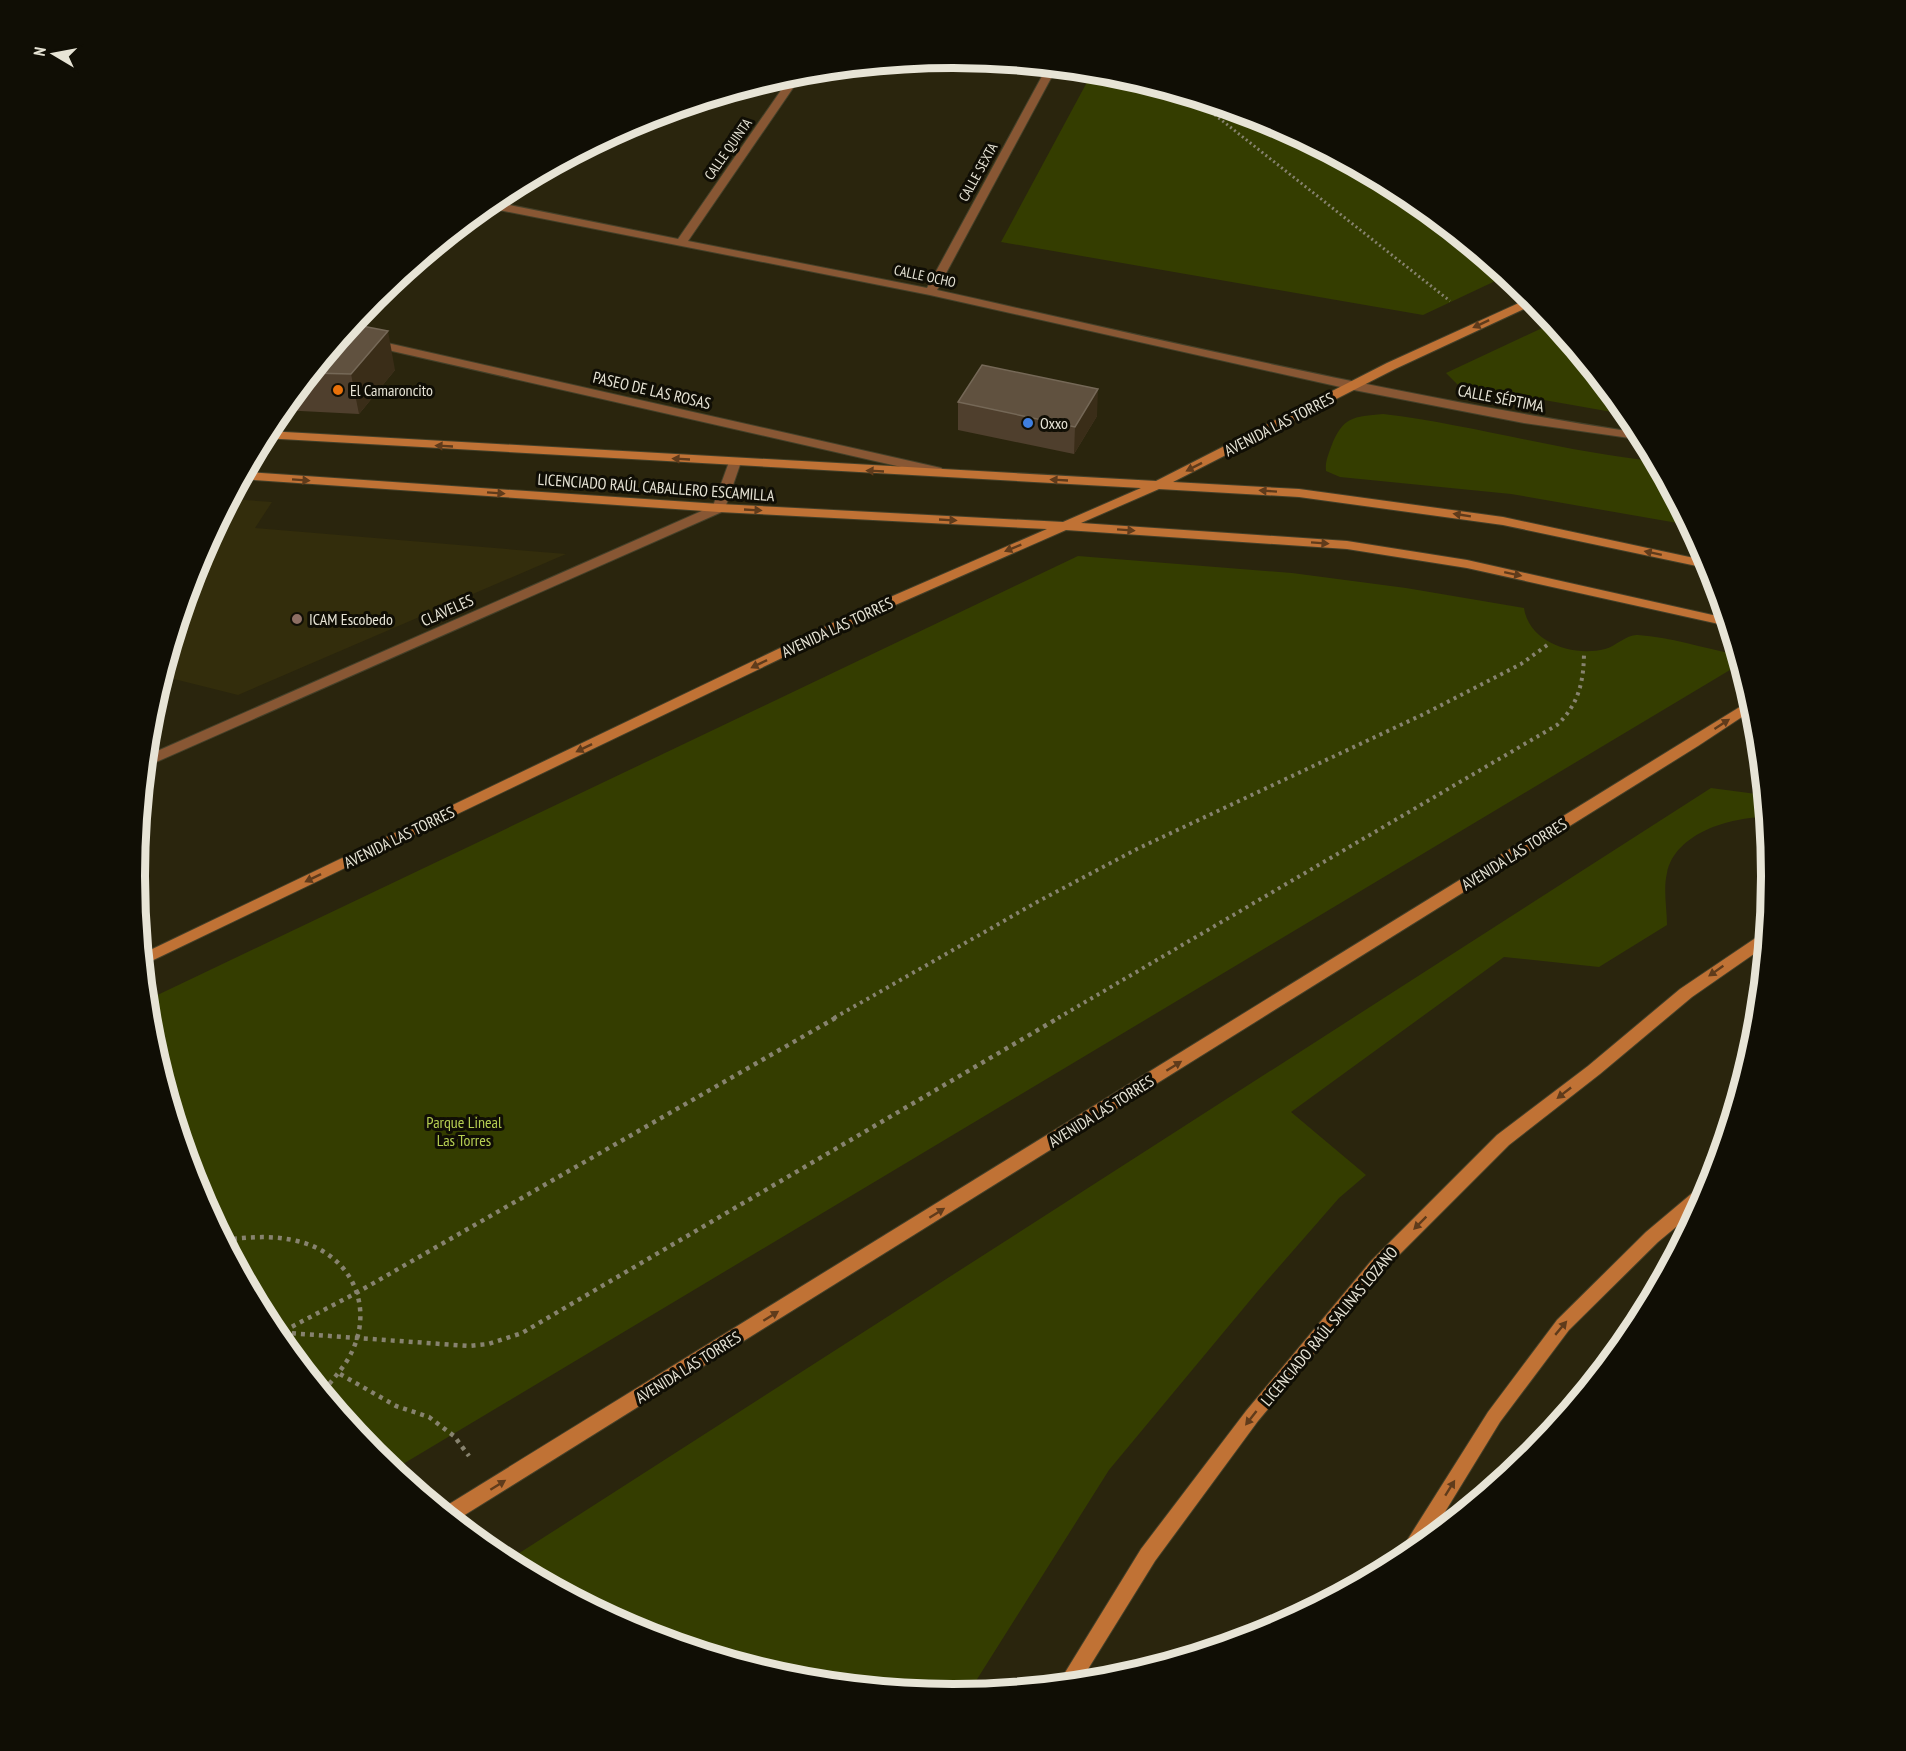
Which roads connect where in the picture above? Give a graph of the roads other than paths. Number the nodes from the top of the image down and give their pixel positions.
1 (1050, 73) edge
2 (791, 84) edge
3 (500, 207) edge
4 (681, 243) junction
5 (930, 292) junction
6 (1524, 304) edge
7 (365, 342) edge
8 (1354, 386) junction
9 (1630, 435) edge
10 (276, 436) edge
11 (735, 462) junction
12 (955, 475) junction
13 (250, 476) edge
14 (1160, 484) junction
15 (718, 508) junction
16 (1067, 526) junction
17 (1697, 562) edge
18 (1719, 620) edge
19 (1743, 710) edge
20 (154, 758) edge
21 (1757, 944) edge
22 (150, 957) edge
23 (1690, 1205) edge
24 (454, 1511) edge
25 (1422, 1533) edge
26 (1073, 1674) edge

1 - 5 street, CALLE SEXTA
2 - 4 street, CALLE QUINTA
3 - 4 street, CALLE OCHO
4 - 5 street, CALLE OCHO
5 - 8 street, CALLE OCHO
6 -> 8 street, AVENIDA LAS TORRES
7 - 12 street, PASEO DE LAS ROSAS
8 - 9 street, CALLE SÉPTIMA
8 -> 14 street, AVENIDA LAS TORRES
11 -> 10 street, LICENCIADO RAÚL CABALLERO ESCAMILLA
12 -> 11 street, LICENCIADO RAÚL CABALLERO ESCAMILLA
11 - 15 street
14 -> 12 street, LICENCIADO RAÚL CABALLERO ESCAMILLA
13 -> 15 street, LICENCIADO RAÚL CABALLERO ESCAMILLA
14 - 16 street, AVENIDA LAS TORRES
17 -> 14 street, LICENCIADO RAÚL CABALLERO ESCAMILLA
15 -> 16 street, LICENCIADO RAÚL CABALLERO ESCAMILLA
15 - 20 street, CLAVELES
16 -> 18 street, LICENCIADO RAÚL CABALLERO ESCAMILLA
16 -> 22 street, AVENIDA LAS TORRES
24 -> 19 street, AVENIDA LAS TORRES
21 -> 26 street, LICENCIADO RAÚL SALINAS LOZANO
25 -> 23 street

